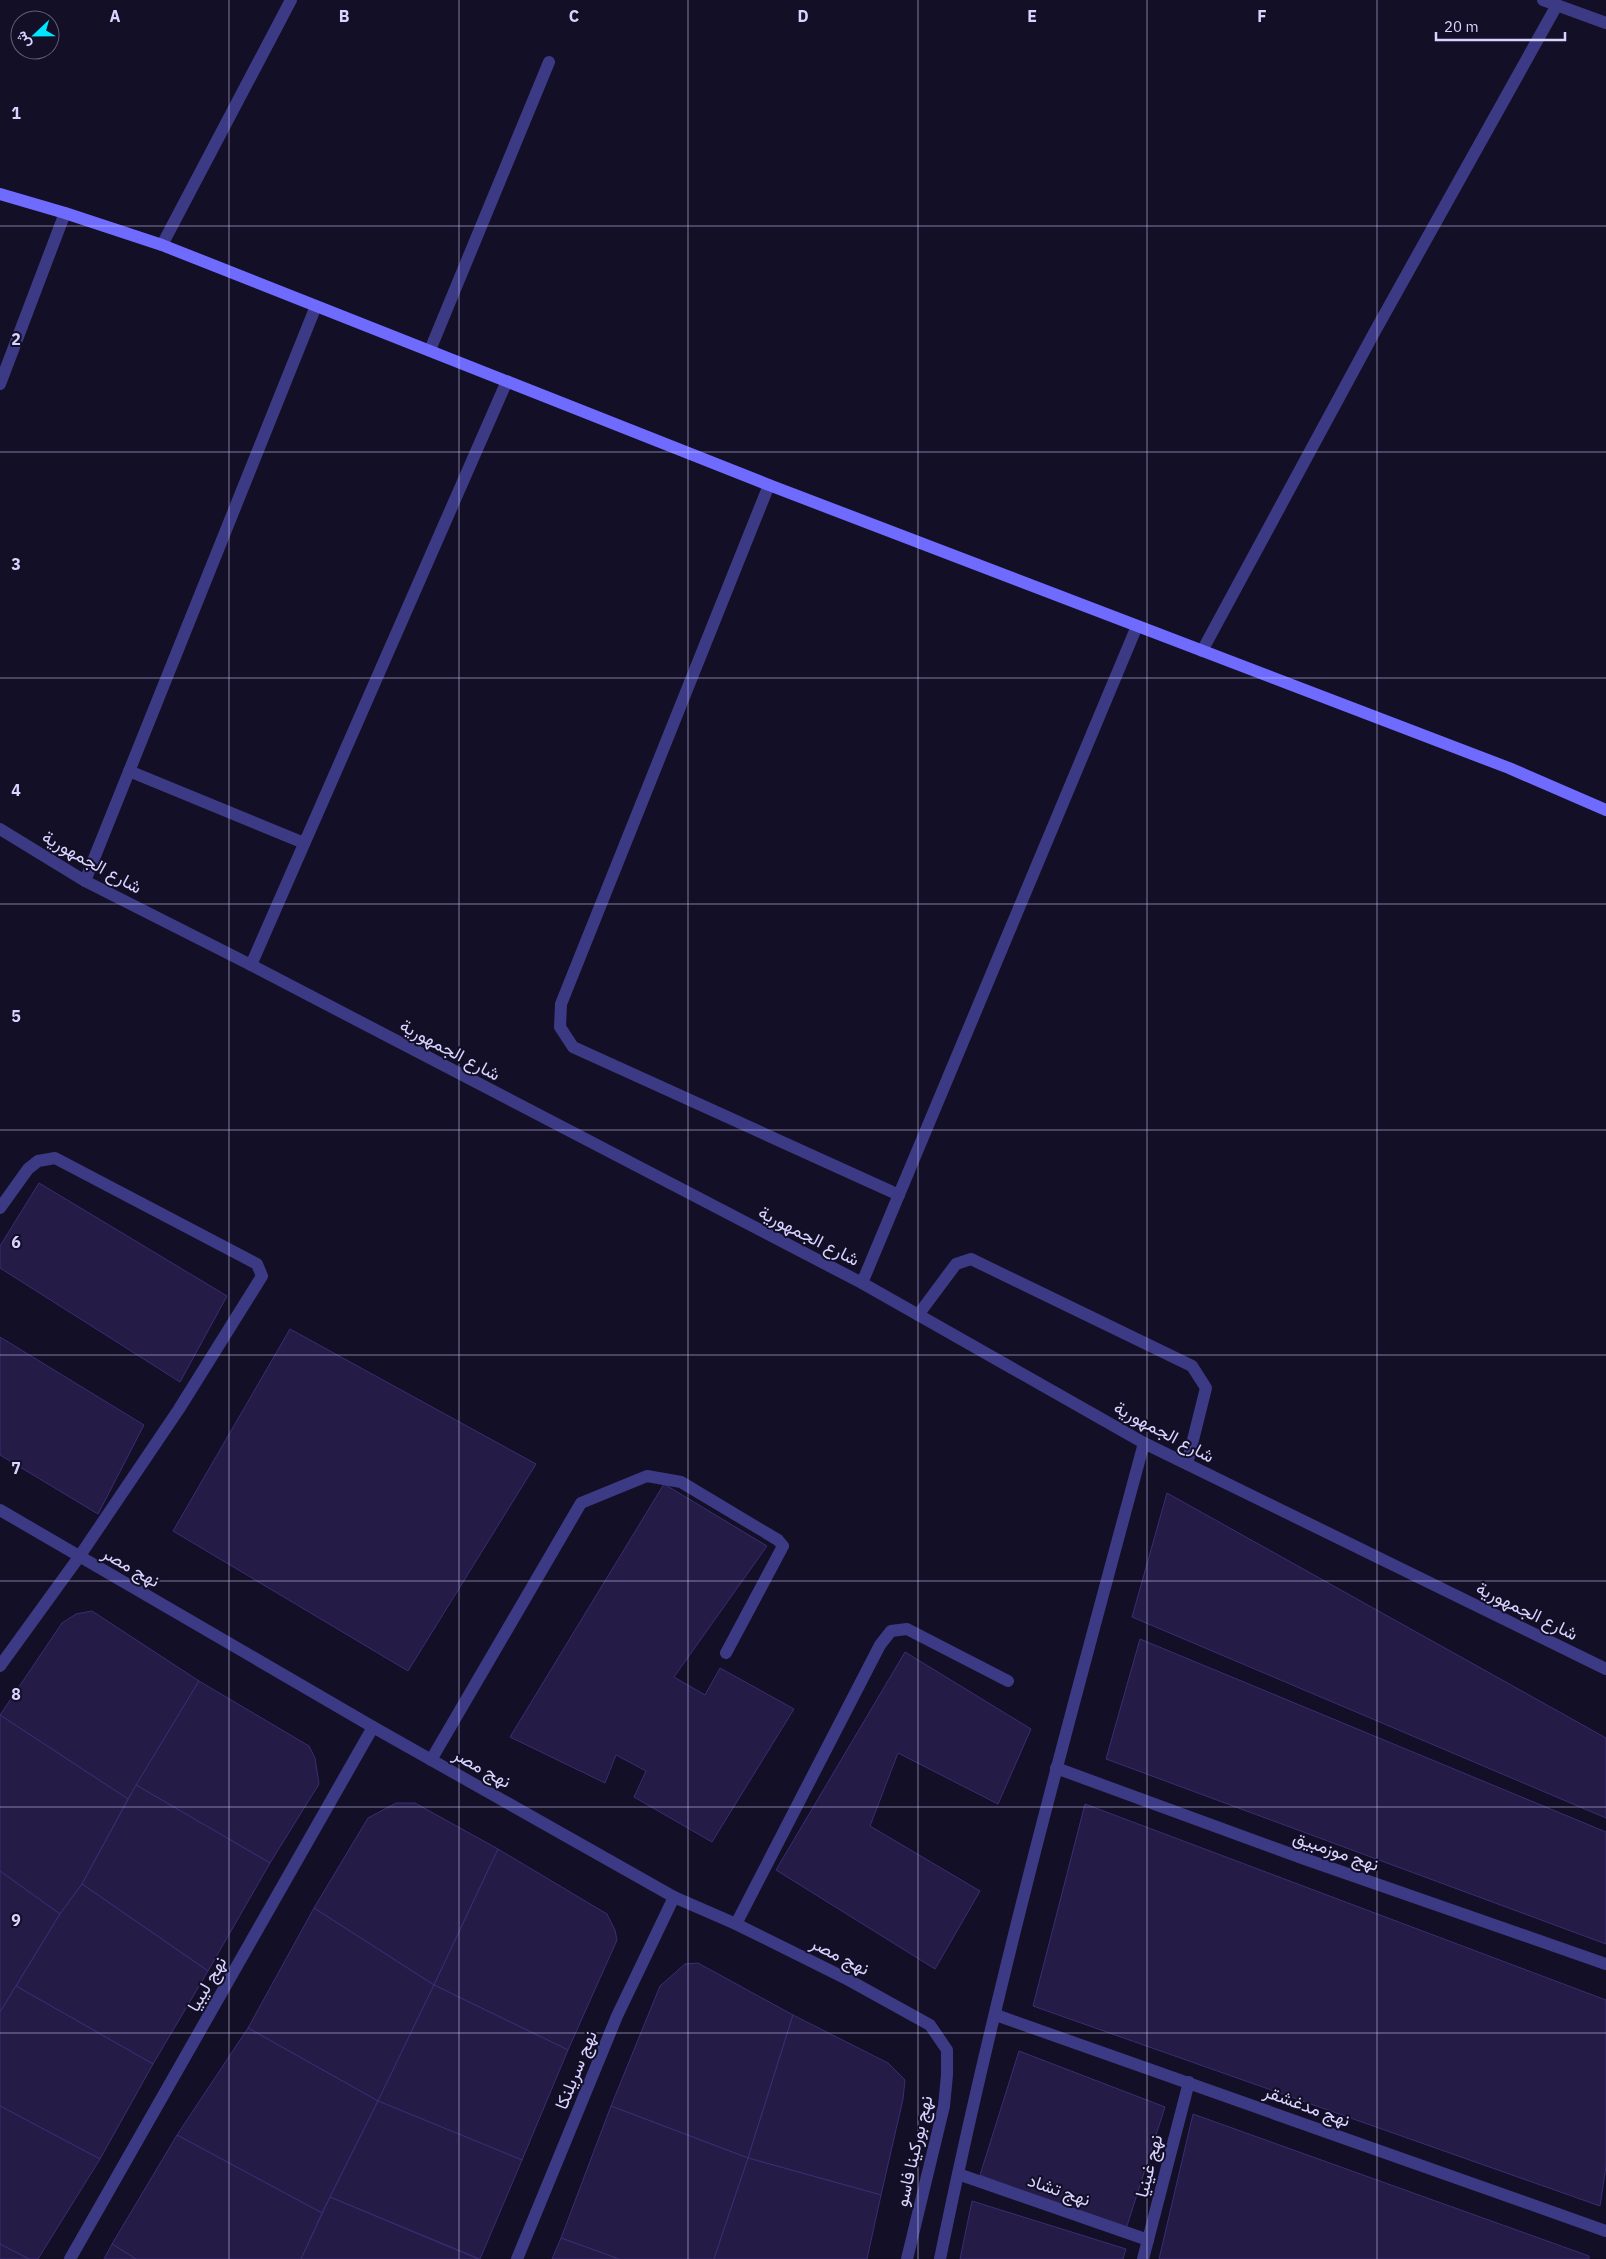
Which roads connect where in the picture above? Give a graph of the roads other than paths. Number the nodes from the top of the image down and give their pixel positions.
1 (291, 0) edge
2 (1543, 0) edge
3 (1557, 5) junction
4 (1606, 23) edge
5 (549, 62) dead end
6 (0, 194) edge
7 (65, 212) junction
8 (162, 245) junction
9 (316, 306) junction
10 (430, 350) junction
11 (506, 381) junction
12 (0, 384) edge
13 (769, 485) junction
14 (1137, 626) junction
15 (1202, 652) junction
16 (129, 771) junction
17 (1606, 810) edge
18 (0, 829) edge
19 (304, 843) junction
20 (85, 881) junction
21 (251, 965) junction
22 (899, 1195) junction
23 (0, 1208) edge
24 (862, 1283) junction
25 (918, 1315) junction
26 (1144, 1443) junction
27 (1187, 1464) junction
28 (0, 1510) edge
29 (79, 1557) junction
30 (726, 1653) dead end
31 (0, 1666) edge
32 (1606, 1669) edge
33 (1008, 1681) dead end
34 (373, 1727) junction
35 (431, 1760) junction
36 (1056, 1768) junction
37 (674, 1897) junction
38 (736, 1924) junction
39 (1606, 1964) edge
40 (996, 2015) junction
41 (947, 2050) joint
42 (1189, 2082) junction
43 (958, 2174) junction
44 (1606, 2231) edge
45 (1148, 2240) junction
46 (70, 2259) edge
47 (517, 2259) edge
48 (907, 2259) edge
49 (940, 2259) edge
50 (1143, 2259) edge

1 - 8 street
2 - 3 street
3 - 4 street
3 - 15 street
5 - 10 street
6 - 7 street
7 - 8 street
7 - 12 street
8 - 9 street
9 - 10 street
9 - 16 street
10 - 11 street
11 - 13 street
11 - 19 street
13 - 14 street
13 - 22 street
14 - 15 street
14 - 22 street
15 - 17 street
16 - 19 street
16 - 20 street
18 - 20 street, شارع الجمهورية
19 - 21 street
20 - 21 street, شارع الجمهورية
21 - 24 street, شارع الجمهورية
22 - 24 street
23 - 29 street
24 - 25 street, شارع الجمهورية
25 - 26 street, شارع الجمهورية
25 - 27 street
26 - 27 street, شارع الجمهورية
26 - 36 street
27 - 32 street, شارع الجمهورية
28 - 29 street, نهج مصر
29 - 31 street
29 - 34 street, نهج مصر
30 - 35 street
33 - 38 street
34 - 35 street, نهج مصر
34 - 46 street, نهج ليبيا
35 - 37 street, نهج مصر
36 - 39 street, نهج موزمبيق
36 - 40 street
37 - 38 street, نهج مصر
37 - 47 street, نهج سريلنكا
38 - 41 street, نهج مصر
40 - 42 street, نهج مدغشقر
40 - 43 street
41 - 48 street, نهج بوركينا فاسو
42 - 44 street, نهج مدغشقر
42 - 45 street, نهج غينيا
43 - 45 street, نهج تشاد
43 - 49 street
45 - 50 street, نهج غينيا

